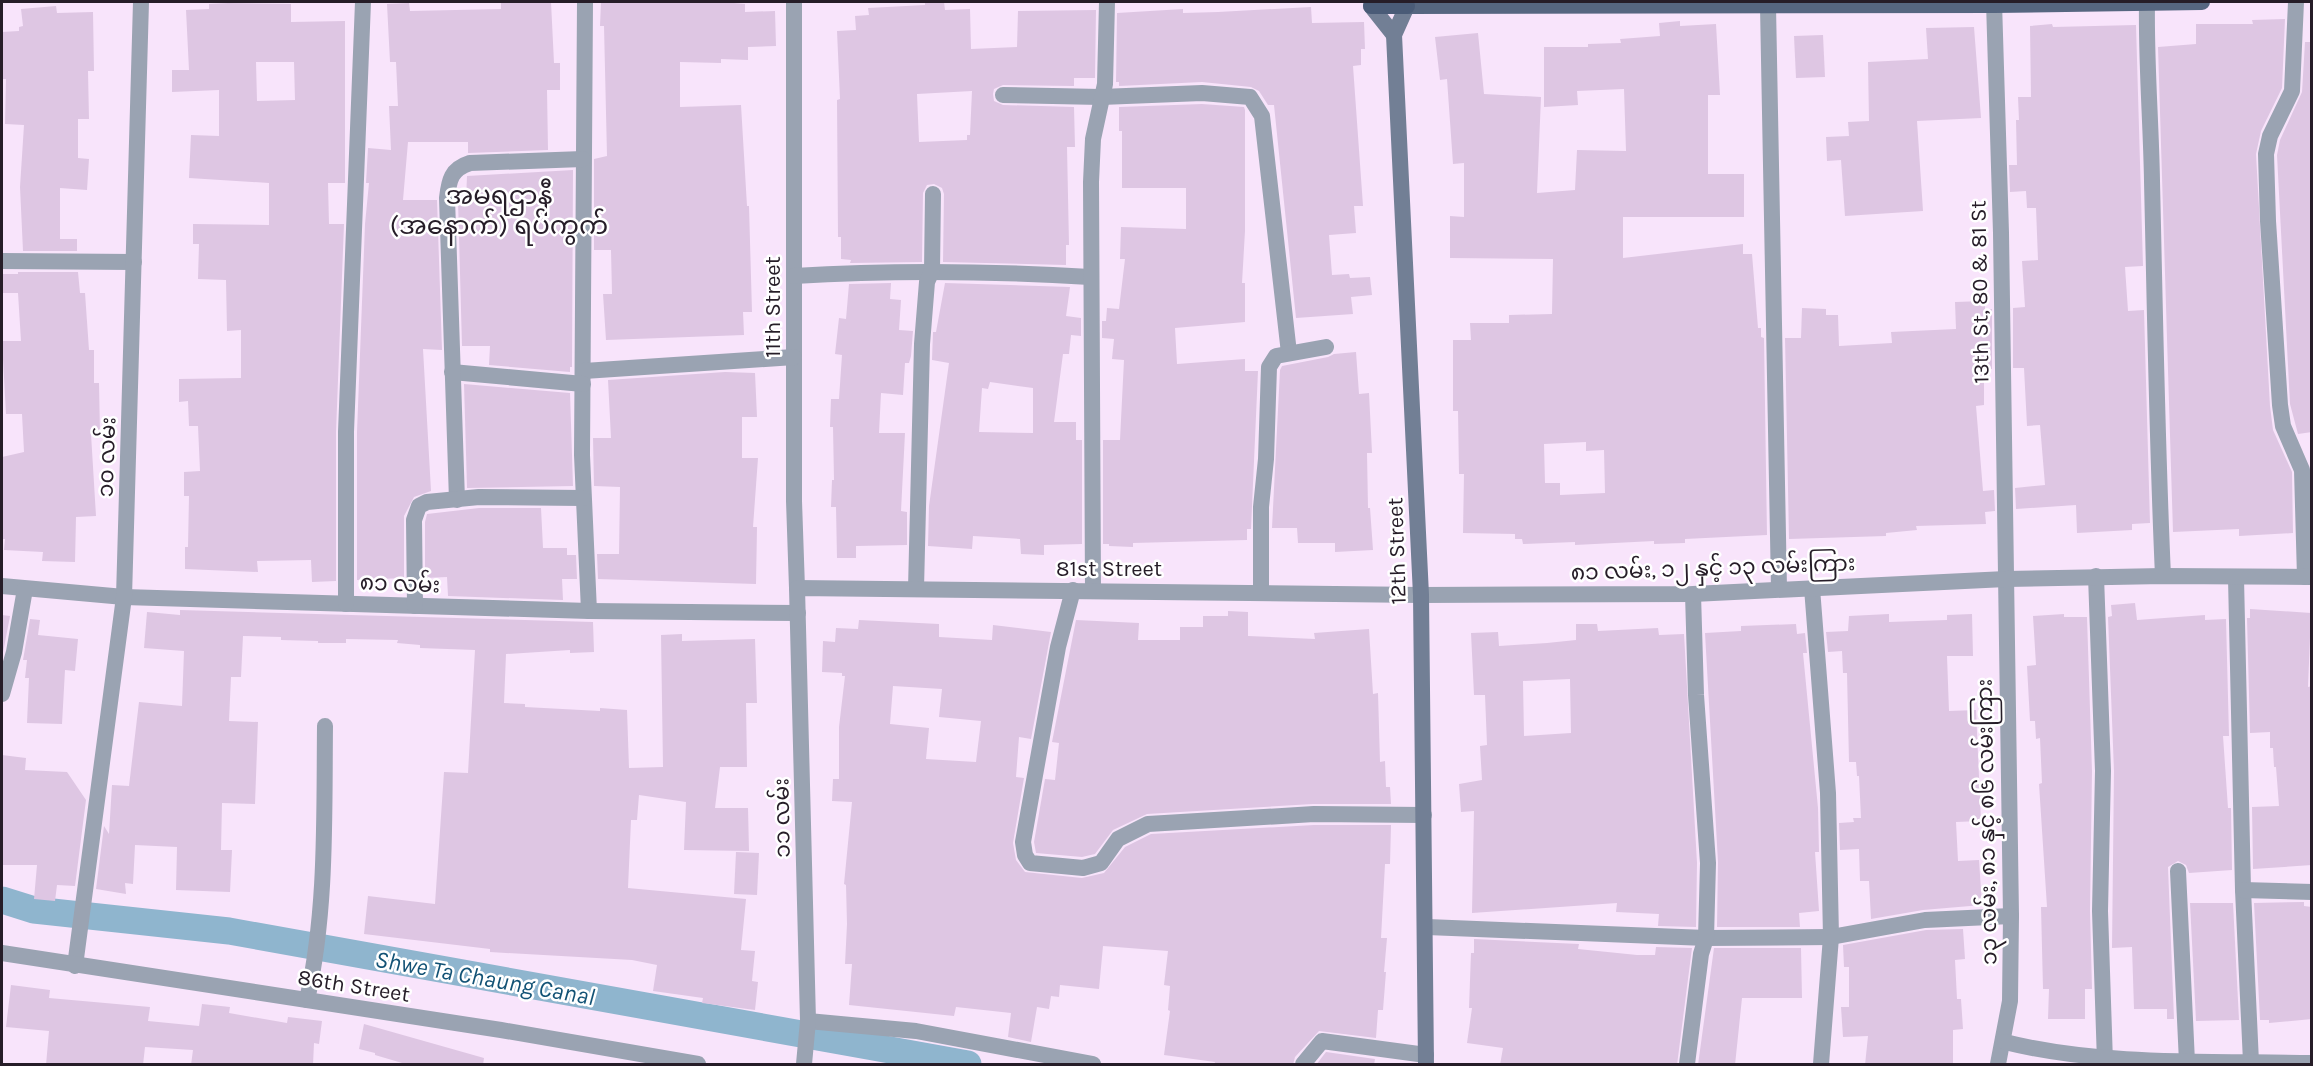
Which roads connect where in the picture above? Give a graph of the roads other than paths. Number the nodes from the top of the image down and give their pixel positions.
1 (141, 2) edge
2 (363, 2) edge
3 (585, 2) edge
4 (794, 2) edge
5 (1107, 2) edge
6 (2202, 2) edge
7 (2296, 2) edge
8 (1369, 3) edge
9 (1994, 3) edge
10 (1407, 4) edge
11 (2147, 4) junction
12 (1768, 6) junction
13 (1394, 35) junction
14 (1003, 95) dead end
15 (1101, 97) junction
16 (583, 159) junction
17 (933, 194) dead end
18 (2, 261) edge
19 (134, 262) junction
20 (932, 271) junction
21 (794, 276) junction
22 (1090, 277) junction
23 (1326, 347) dead end
24 (1289, 353) junction
25 (794, 357) junction
26 (452, 372) junction
27 (583, 378) junction
28 (583, 498) junction
29 (457, 500) junction
30 (2096, 576) junction
31 (2163, 576) junction
32 (2308, 577) edge
33 (2236, 578) junction
34 (2006, 579) junction
35 (2, 586) edge
36 (797, 588) junction
37 (1812, 588) junction
38 (25, 589) junction
39 (916, 589) junction
40 (1779, 589) junction
41 (1073, 590) junction
42 (1093, 590) junction
43 (1261, 592) junction
44 (1693, 594) junction
45 (1421, 595) junction
46 (124, 597) junction
47 (346, 604) junction
48 (415, 606) junction
49 (589, 611) junction
50 (798, 613) junction
51 (2, 694) edge
52 (325, 726) dead end
53 (1424, 815) junction
54 (2178, 871) dead end
55 (2243, 890) junction
56 (2312, 892) edge
57 (2011, 916) junction
58 (1427, 927) junction
59 (1831, 937) junction
60 (1706, 938) junction
61 (2, 953) edge
62 (75, 966) junction
63 (307, 1000) junction
64 (808, 1021) junction
65 (2005, 1042) junction
66 (1426, 1060) edge
67 (2105, 1062) junction
68 (2187, 1062) junction
69 (2251, 1062) junction
70 (2312, 1063) edge
71 (698, 1065) edge
72 (804, 1065) edge
73 (1093, 1065) edge
74 (1303, 1065) edge
75 (1686, 1065) edge
76 (1821, 1065) edge
77 (1998, 1065) edge

1 - 19 street, ၁၀ လမ်း
2 - 47 street
3 - 16 street
4 - 21 street, 11th Street
5 - 15 street
6 - 11 main road
7 - 32 street
8 - 10 highway
8 - 13 main road
9 - 11 main road
9 - 12 main road
9 - 34 street, 13th St, 80 & 81 St
10 - 12 main road
10 - 13 main road, 12th Street
11 - 31 street
12 - 40 street
13 - 45 main road, 12th Street
14 - 15 street
15 - 22 street
15 - 24 street
16 - 26 street
16 - 27 street
17 - 20 street
18 - 19 street
19 - 46 street, ၁၀ လမ်း
20 - 21 street
20 - 22 street
20 - 39 street
21 - 25 street, 11th Street
22 - 42 street
23 - 24 street
24 - 43 street
25 - 27 street
25 - 36 street, 11th Street
26 - 27 street
26 - 29 street
27 - 28 street
28 - 29 street
28 - 49 street
29 - 48 street
30 - 31 street, ၈၁ လမ်း, ၁၂ နှင့် ၁၃ လမ်းကြား
30 - 34 street, ၈၁ လမ်း, ၁၂ နှင့် ၁၃ လမ်းကြား
30 - 67 street
31 - 33 street, ၈၁ လမ်း, ၁၂ နှင့် ၁၃ လမ်းကြား
32 - 33 street, ၈၁ လမ်း, ၁၂ နှင့် ၁၃ လမ်းကြား
33 - 55 street
34 - 37 street, ၈၁ လမ်း, ၁၂ နှင့် ၁၃ လမ်းကြား
34 - 57 street, ၁၃ လမ်း, ၈၁ နှင့် ၈၆ လမ်းကြား
35 - 38 street, ၈၁ လမ်း
36 - 39 street, 81st Street
36 - 50 street, 11th Street
37 - 40 street, ၈၁ လမ်း, ၁၂ နှင့် ၁၃ လမ်းကြား
37 - 59 street
38 - 46 street, ၈၁ လမ်း
38 - 51 street
39 - 41 street, 81st Street
40 - 44 street, ၈၁ လမ်း, ၁၂ နှင့် ၁၃ လမ်းကြား
41 - 42 street, 81st Street
41 - 53 street
42 - 43 street, 81st Street
43 - 45 street, 81st Street
44 - 45 street, ၈၁ လမ်း, ၁၂ နှင့် ၁၃ လမ်းကြား
44 - 60 street
45 - 53 main road, 12th Street
46 - 47 street, ၈၁ လမ်း
46 - 62 street, ၁၀ လမ်း
47 - 48 street, ၈၁ လမ်း
48 - 49 street, ၈၁ လမ်း
49 - 50 street, ၈၁ လမ်း
50 - 64 street, ၁၁ လမ်း
52 - 63 street
53 - 58 main road, 12th Street
54 - 68 street
55 - 56 street
55 - 69 street
57 - 59 street
57 - 65 street, ၁၃ လမ်း, ၈၁ နှင့် ၈၆ လမ်းကြား
58 - 60 street
58 - 66 main road, 12th Street
59 - 60 street
59 - 76 street
60 - 75 street
61 - 62 street, 86th Street
62 - 63 street, 86th Street
63 - 71 street, 86th Street
64 - 72 street
64 - 73 street
65 - 67 street
65 - 77 street, ၁၃ လမ်း, ၈၁ နှင့် ၈၆ လမ်းကြား
66 - 74 street
67 - 68 street
68 - 69 street
69 - 70 street

